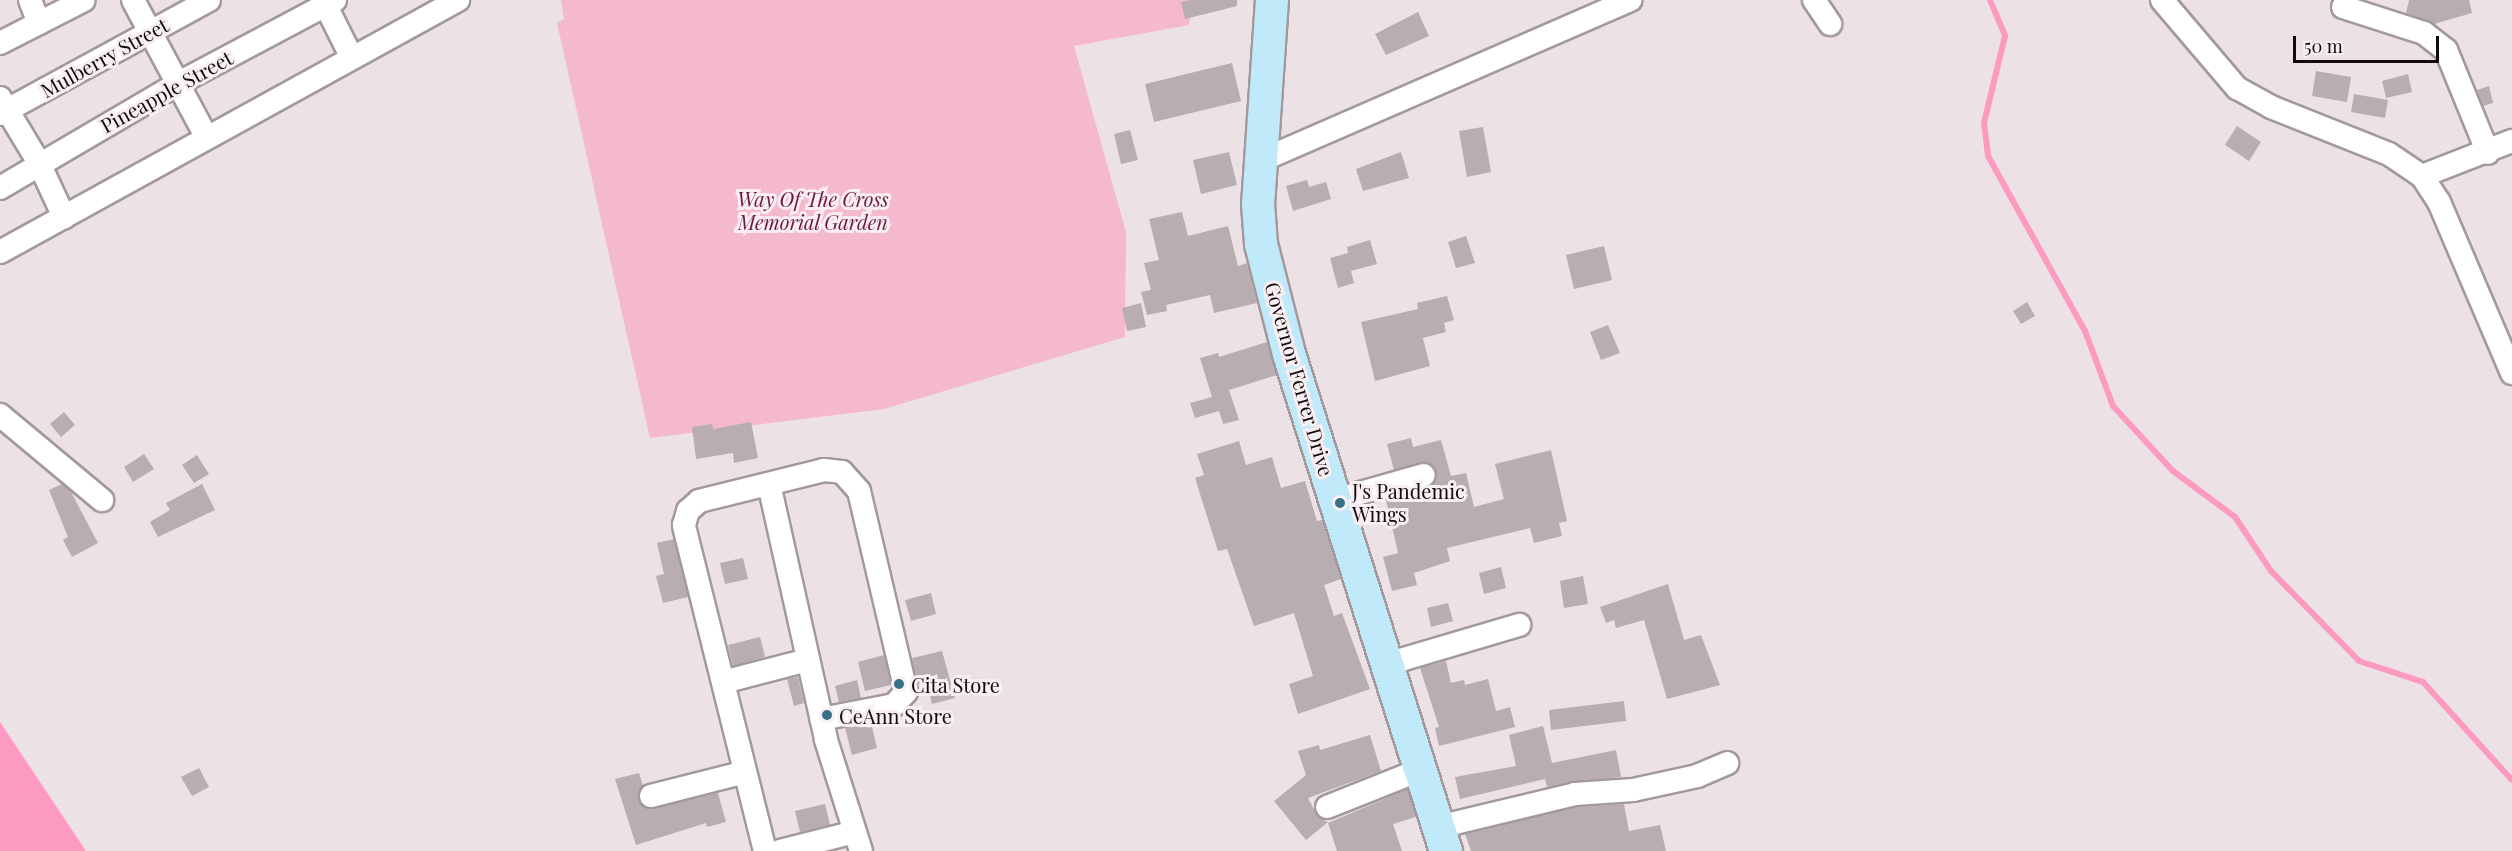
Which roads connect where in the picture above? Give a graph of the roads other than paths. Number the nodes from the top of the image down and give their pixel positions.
1 (30, 0) edge
2 (84, 0) edge
3 (133, 0) edge
4 (209, 0) edge
5 (458, 0) edge
6 (1272, 0) edge
7 (1631, 0) edge
8 (1814, 0) edge
9 (2162, 0) edge
10 (327, 2) edge
11 (2343, 7) dead end
12 (39, 23) junction
13 (1830, 24) dead end
14 (150, 31) junction
15 (0, 42) edge
16 (351, 56) junction
17 (177, 84) junction
18 (3, 107) edge
19 (206, 136) junction
20 (2512, 141) edge
21 (2488, 153) junction
22 (1260, 161) junction
23 (39, 163) junction
24 (2422, 176) junction
25 (0, 188) edge
26 (64, 218) junction
27 (0, 252) edge
28 (2512, 373) edge
29 (0, 415) edge
30 (1424, 475) dead end
31 (769, 484) junction
32 (102, 500) dead end
33 (1335, 500) junction
34 (1519, 625) dead end
35 (808, 660) junction
36 (1387, 663) junction
37 (723, 682) junction
38 (821, 719) junction
39 (1727, 763) dead end
40 (1420, 770) junction
41 (746, 772) junction
42 (651, 796) dead end
43 (1327, 807) dead end
44 (1442, 839) edge
45 (858, 842) edge
46 (765, 851) edge
47 (780, 851) edge

1 - 12 street
2 - 12 street
3 - 14 street
4 - 14 street, Mulberry Street
5 - 16 street
6 - 22 main road, Governor Ferrer Drive
7 - 22 street
8 - 13 street
9 - 24 street
10 - 16 street
10 - 17 street, Pineapple Street
11 - 21 street
12 - 15 street
14 - 17 street
14 - 18 street, Mulberry Street
16 - 19 street
17 - 19 street
17 - 23 street, Pineapple Street
18 - 23 street
19 - 26 street
20 - 21 street
21 - 24 street
22 - 33 main road, Governor Ferrer Drive
23 - 25 street, Pineapple Street
23 - 26 street
24 - 28 street
26 - 27 street
29 - 32 street
30 - 33 street
31 - 35 street
31 - 37 street
31 - 38 street
33 - 36 main road, Governor Ferrer Drive
34 - 36 street
35 - 37 street
35 - 38 street
36 - 40 main road, Governor Ferrer Drive
37 - 41 street
38 - 45 street
39 - 44 street
40 - 43 street
40 - 44 main road, Governor Ferrer Drive
41 - 42 street
41 - 46 street
45 - 47 street

